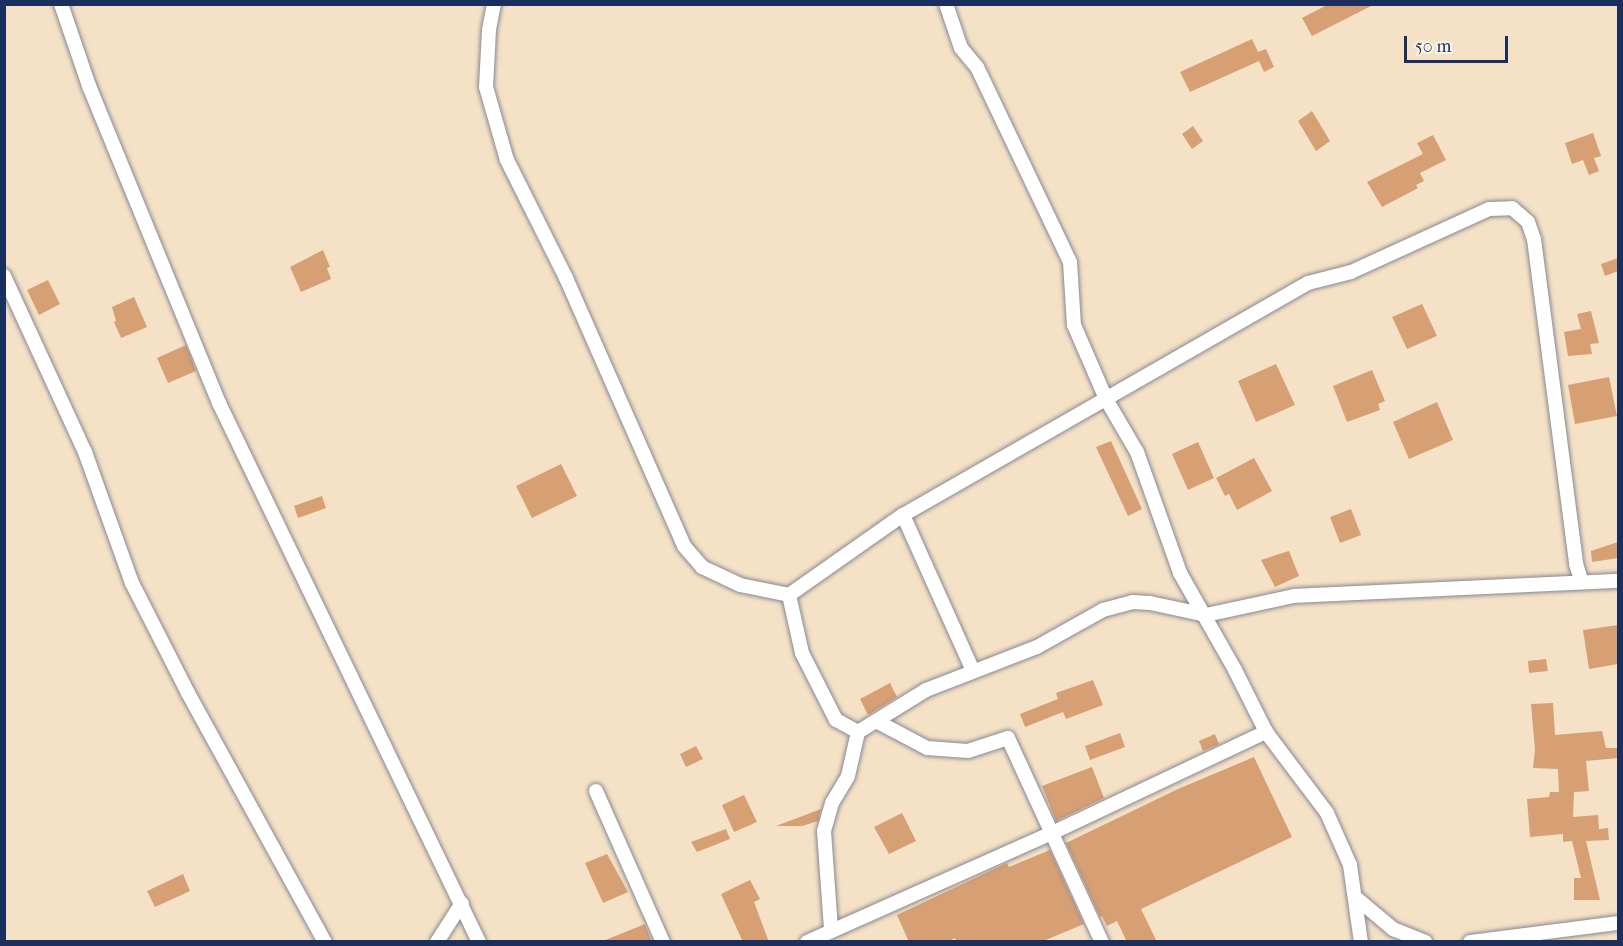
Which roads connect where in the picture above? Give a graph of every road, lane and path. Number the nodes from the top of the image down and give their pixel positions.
1 (61, 4) edge
2 (494, 4) edge
3 (946, 4) edge
4 (4, 276) edge
5 (1106, 399) junction
6 (903, 515) junction
7 (1618, 581) edge
8 (1582, 582) junction
9 (789, 595) junction
10 (1206, 615) junction
11 (973, 671) junction
12 (876, 721) junction
13 (858, 732) junction
14 (1266, 732) junction
15 (596, 791) dead end
16 (1052, 833) junction
17 (1355, 897) junction
18 (462, 903) junction
19 (1618, 922) edge
20 (831, 929) junction
21 (325, 942) edge
22 (437, 942) edge
23 (480, 942) edge
24 (663, 942) edge
25 (807, 942) edge
26 (1102, 942) edge
27 (1361, 942) edge
28 (1426, 942) edge
29 (1470, 942) edge

1 - 18 street
2 - 9 street
3 - 5 street
4 - 21 street
5 - 6 street
5 - 8 street
5 - 10 street
6 - 9 street
6 - 11 street
7 - 8 street
8 - 10 street
9 - 13 street
10 - 11 street
10 - 14 street
11 - 12 street
12 - 13 street
12 - 16 street
13 - 20 street
14 - 16 street
14 - 17 street
15 - 24 street
16 - 20 street
16 - 26 street
17 - 27 street
17 - 28 street
18 - 22 street
18 - 23 street
19 - 29 street
20 - 25 street

